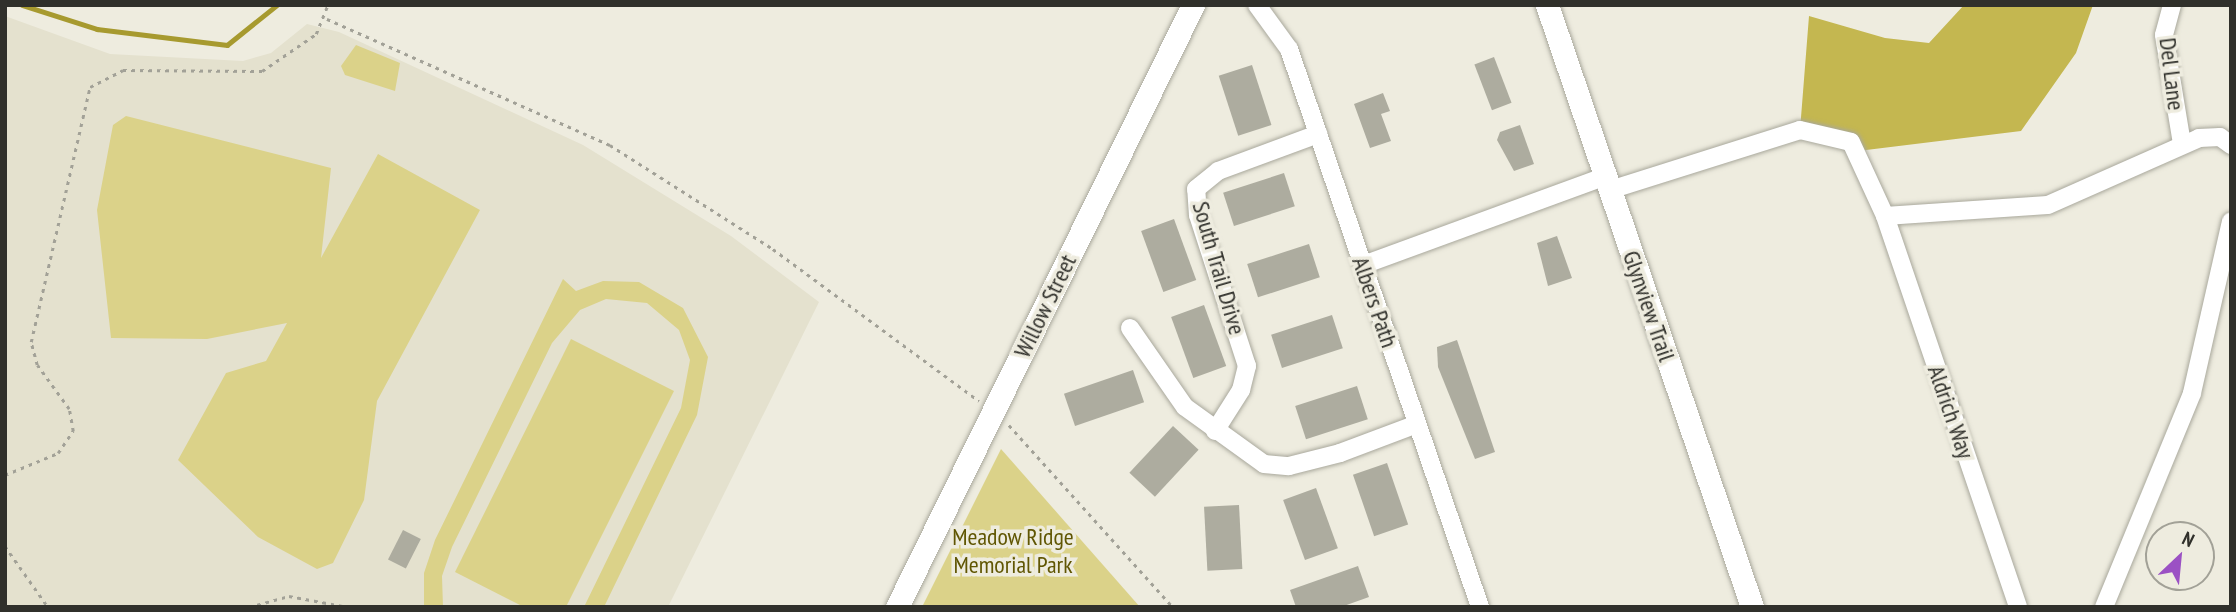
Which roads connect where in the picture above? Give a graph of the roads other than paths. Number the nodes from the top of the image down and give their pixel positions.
1 (1193, 5) edge
2 (1257, 5) edge
3 (2172, 5) edge
4 (1549, 6) edge
5 (1318, 134) junction
6 (2182, 144) junction
7 (2231, 145) edge
8 (1607, 184) junction
9 (1885, 216) junction
10 (2231, 221) edge
11 (1363, 265) junction
12 (1130, 328) dead end
13 (1417, 424) junction
14 (1214, 431) junction
15 (897, 607) edge
16 (1480, 607) edge
17 (1752, 607) edge
18 (2018, 607) edge
19 (2104, 607) edge

1 - 15 street, Willow Street
2 - 5 street, Albers Path
3 - 6 street, Del Lane
4 - 8 street, Glynview Trail
5 - 11 street, Albers Path
5 - 14 street, South Trail Drive
6 - 7 street
6 - 9 street
8 - 9 street, Aldrich Way
8 - 11 street, Aldrich Way
8 - 17 street, Glynview Trail
9 - 18 street, Aldrich Way
10 - 19 street
11 - 13 street, Albers Path
12 - 14 street
13 - 14 street
13 - 16 street, Albers Path

